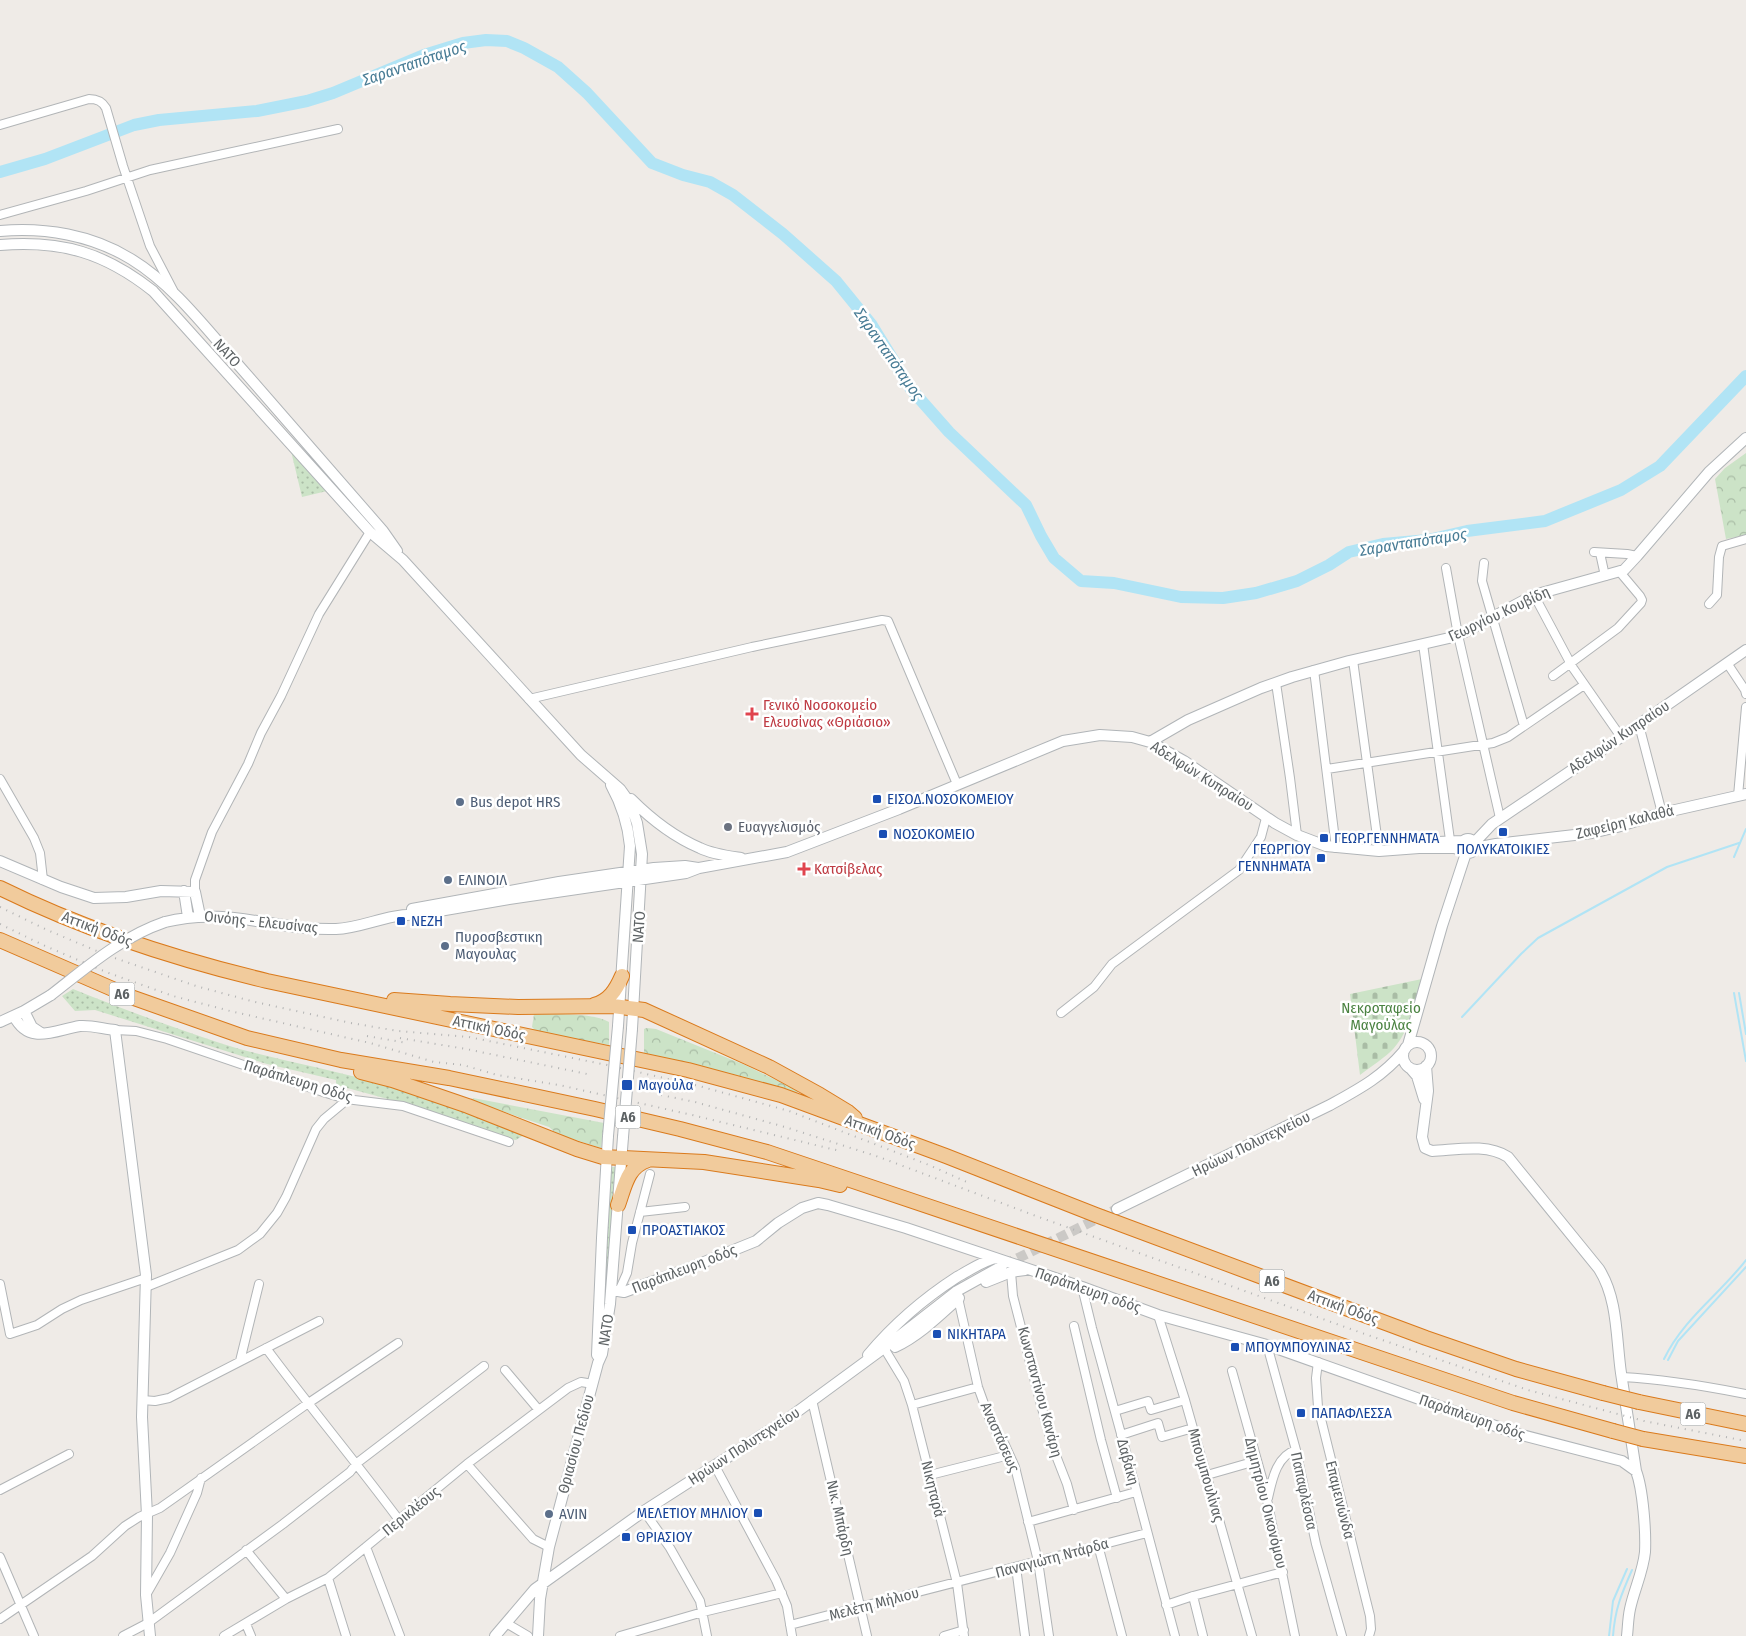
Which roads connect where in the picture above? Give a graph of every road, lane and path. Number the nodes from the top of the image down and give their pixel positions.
1 (0, 125) edge
2 (338, 129) dead end
3 (128, 179) junction
4 (0, 215) edge
5 (0, 231) edge
6 (0, 245) edge
7 (176, 295) junction
8 (1746, 438) edge
9 (370, 532) junction
10 (1746, 539) edge
11 (1637, 556) junction
12 (403, 560) junction
13 (1484, 563) dead end
14 (1446, 568) dead end
15 (1619, 571) junction
16 (1605, 576) junction
17 (1534, 595) junction
18 (1709, 604) dead end
19 (1492, 618) junction
20 (1458, 635) junction
21 (1423, 644) junction
22 (1746, 650) edge
23 (1353, 660) junction
24 (1570, 662) junction
25 (1727, 663) junction
26 (1314, 670) junction
27 (1553, 676) dead end
28 (1276, 683) junction
29 (1584, 685) junction
30 (1746, 694) edge
31 (529, 698) junction
32 (1746, 707) edge
33 (1639, 725) junction
34 (1524, 726) junction
35 (1621, 737) junction
36 (1150, 742) junction
37 (1483, 745) junction
38 (1439, 752) junction
39 (1368, 763) junction
40 (1327, 769) junction
41 (599, 771) junction
42 (0, 779) edge
43 (957, 784) junction
44 (620, 789) junction
45 (1742, 795) edge
46 (1662, 813) junction
47 (1266, 818) junction
48 (1496, 821) junction
49 (1297, 835) junction
50 (1450, 840) junction
51 (1496, 844) junction
52 (1467, 846) junction
53 (1336, 848) junction
54 (1419, 848) junction
55 (1379, 851) junction
56 (750, 859) junction
57 (0, 861) edge
58 (642, 875) junction
59 (629, 876) junction
60 (42, 880) junction
61 (608, 884) junction
62 (0, 888) edge
63 (184, 891) junction
64 (195, 892) junction
65 (627, 903) junction
66 (400, 915) junction
67 (188, 916) junction
68 (200, 916) junction
69 (0, 940) edge
70 (622, 976) junction
71 (305, 989) junction
72 (590, 1006) junction
73 (627, 1008) junction
74 (1418, 1009) junction
75 (24, 1011) junction
76 (1061, 1014) dead end
77 (14, 1016) junction
78 (0, 1022) edge
79 (115, 1030) junction
80 (42, 1034) junction
81 (1422, 1043) junction
82 (1406, 1048) junction
83 (340, 1060) junction
84 (1426, 1066) junction
85 (1410, 1068) junction
86 (1383, 1074) junction
87 (348, 1099) junction
88 (1425, 1107) junction
89 (861, 1124) junction
90 (509, 1142) dead end
91 (606, 1158) junction
92 (622, 1158) junction
93 (649, 1160) junction
94 (650, 1174) dead end
95 (909, 1200) junction
96 (618, 1205) junction
97 (685, 1207) dead end
98 (1117, 1209) tunnel mouth
99 (640, 1212) junction
100 (976, 1252) junction
101 (1003, 1266) junction
102 (973, 1267) junction
103 (1028, 1270) junction
104 (146, 1283) junction
105 (0, 1284) edge
106 (259, 1284) dead end
107 (1082, 1287) junction
108 (616, 1291) junction
109 (958, 1298) junction
110 (1158, 1315) junction
111 (319, 1321) dead end
112 (1074, 1326) dead end
113 (398, 1343) dead end
114 (1267, 1345) junction
115 (266, 1348) junction
116 (884, 1348) junction
117 (240, 1361) junction
118 (1318, 1362) junction
119 (598, 1363) junction
120 (860, 1365) junction
121 (484, 1366) dead end
122 (505, 1370) dead end
123 (1232, 1371) dead end
124 (1622, 1377) junction
125 (593, 1384) junction
126 (978, 1387) junction
127 (1746, 1394) edge
128 (142, 1400) junction
129 (812, 1400) junction
130 (1185, 1400) junction
131 (307, 1404) junction
132 (912, 1405) junction
133 (538, 1409) junction
134 (1115, 1411) junction
135 (1746, 1424) edge
136 (1193, 1428) junction
137 (1120, 1435) junction
138 (1296, 1450) junction
139 (69, 1454) dead end
140 (1009, 1455) junction
141 (1746, 1456) edge
142 (1256, 1461) junction
143 (357, 1464) junction
144 (467, 1464) junction
145 (715, 1466) junction
146 (1637, 1473) junction
147 (930, 1475) junction
148 (1207, 1475) junction
149 (201, 1478) junction
150 (0, 1490) edge
151 (1136, 1492) junction
152 (1117, 1498) junction
153 (1266, 1502) junction
154 (1074, 1510) junction
155 (644, 1511) junction
156 (147, 1514) junction
157 (399, 1520) junction
158 (1028, 1522) junction
159 (1147, 1533) junction
160 (1098, 1545) junction
161 (366, 1547) junction
162 (549, 1547) junction
163 (246, 1550) junction
164 (0, 1557) edge
165 (1038, 1561) junction
166 (1016, 1567) junction
167 (1283, 1572) junction
168 (328, 1578) junction
169 (543, 1583) junction
170 (957, 1583) junction
171 (1238, 1584) junction
172 (782, 1593) junction
173 (146, 1595) junction
174 (1192, 1596) junction
175 (286, 1599) junction
176 (1166, 1605) junction
177 (20, 1606) junction
178 (860, 1608) junction
179 (703, 1612) junction
180 (0, 1620) edge
181 (148, 1623) junction
182 (506, 1623) junction
183 (246, 1624) junction
184 (790, 1626) junction
185 (964, 1633) edge
186 (34, 1636) edge
187 (123, 1636) edge
188 (150, 1636) edge
189 (224, 1636) edge
190 (251, 1636) edge
191 (346, 1636) edge
192 (400, 1636) edge
193 (495, 1636) edge
194 (528, 1636) edge
195 (538, 1636) edge
196 (545, 1636) edge
197 (620, 1636) edge
198 (707, 1636) edge
199 (792, 1636) edge
200 (866, 1636) edge
201 (944, 1636) edge
202 (1025, 1636) edge
203 (1049, 1636) edge
204 (1122, 1636) edge
205 (1175, 1636) edge
206 (1203, 1636) edge
207 (1252, 1636) edge
208 (1295, 1636) edge
209 (1342, 1636) edge
210 (1367, 1636) edge
211 (1627, 1636) edge

1 - 3 street
2 - 3 street
3 - 4 street
3 - 7 street
5 - 7 main road, ΝΑΤΟ
6 - 9 main road, ΝΑΤΟ
7 - 12 main road, ΝΑΤΟ
8 - 11 main road, Γεωργίου Κουβίδη
9 - 12 main road, ΝΑΤΟ
9 - 64 street
10 - 18 street
11 - 15 main road, Γεωργίου Κουβίδη
11 - 16 street
12 - 31 main road, ΝΑΤΟ
13 - 19 street
14 - 20 street
15 - 16 main road, Γεωργίου Κουβίδη
15 - 24 street
16 - 17 main road, Γεωργίου Κουβίδη
17 - 19 main road, Γεωργίου Κουβίδη
17 - 24 street
19 - 20 main road, Γεωργίου Κουβίδη
19 - 34 street
20 - 21 main road, Γεωργίου Κουβίδη
20 - 37 street
21 - 23 main road, Γεωργίου Κουβίδη
21 - 38 street
22 - 25 main road, Αδελφών Κυπραίου
23 - 26 main road, Γεωργίου Κουβίδη
23 - 39 street
24 - 27 street
24 - 29 street
25 - 30 street
25 - 33 main road, Αδελφών Κυπραίου
26 - 28 main road, Γεωργίου Κουβίδη
26 - 40 street
28 - 36 main road, Γεωργίου Κουβίδη
28 - 49 street
29 - 34 street
29 - 35 street
31 - 41 main road, ΝΑΤΟ
31 - 43 street
32 - 45 street
33 - 35 main road, Αδελφών Κυπραίου
33 - 46 street
34 - 37 street
35 - 48 main road, Αδελφών Κυπραίου
36 - 43 main road, Αδελφών Κυπραίου
36 - 47 main road, Αδελφών Κυπραίου
37 - 38 street
37 - 48 street
38 - 39 street
38 - 50 street
39 - 40 street
39 - 55 street
40 - 53 street
41 - 44 main road, ΝΑΤΟ
41 - 59 main road, ΝΑΤΟ
42 - 60 street
43 - 56 main road, Αδελφών Κυπραίου
44 - 56 main road
44 - 58 main road, ΝΑΤΟ
45 - 46 main road, Ζαφείρη Καλαθά
46 - 51 main road, Ζαφείρη Καλαθά
47 - 49 main road, Αδελφών Κυπραίου
47 - 76 street
48 - 51 main road
48 - 52 main road, Αδελφών Κυπραίου
49 - 53 main road, Αδελφών Κυπραίου
50 - 52 main road, Αδελφών Κυπραίου
50 - 54 main road, Αδελφών Κυπραίου
51 - 52 main road, Ζαφείρη Καλαθά
52 - 54 main road, Αδελφών Κυπραίου
52 - 74 main road, Ηρώων Πολυτεχνείου
53 - 55 main road, Αδελφών Κυπραίου
54 - 55 main road, Αδελφών Κυπραίου
56 - 58 main road, Αδελφών Κυπραίου
57 - 60 main road
58 - 59 main road, Αδελφών Κυπραίου
58 - 73 main road, ΝΑΤΟ
59 - 61 main road, Οινόης - Ελευσίνας
59 - 65 main road, ΝΑΤΟ
59 - 66 main road, Οινόης - Ελευσίνας
60 - 63 main road
61 - 65 main road
61 - 66 main road, Οινόης - Ελευσίνας
62 - 71 highway, Αττική Οδός / Α6
63 - 64 main road
63 - 67 main road
64 - 68 main road
65 - 70 main road, ΝΑΤΟ
66 - 68 main road, Οινόης - Ελευσίνας
67 - 68 main road, Οινόης - Ελευσίνας
67 - 75 main road, Οινόης - Ελευσίνας, bridge
69 - 83 highway, Α6
70 - 72 highway
70 - 73 main road, ΝΑΤΟ
71 - 72 highway
71 - 89 highway, Αττική Οδός / Α6
72 - 73 highway
73 - 89 highway
73 - 91 main road, ΝΑΤΟ, bridge
73 - 92 main road, ΝΑΤΟ, bridge
74 - 81 main road, Ηρώων Πολυτεχνείου
74 - 82 main road, Ηρώων Πολυτεχνείου
75 - 77 main road, Οινόης - Ελευσίνας
75 - 80 main road
77 - 78 main road, Οινόης - Ελευσίνας
77 - 80 main road
79 - 80 main road
79 - 87 street, Παράπλευρη Οδός
79 - 104 main road
81 - 82 main road
81 - 84 main road
82 - 85 main road
82 - 86 main road, Ηρώων Πολυτεχνείου
83 - 91 highway
83 - 95 highway, Α6
84 - 85 main road
84 - 88 main road
85 - 86 main road, Ηρώων Πολυτεχνείου
85 - 88 main road
86 - 98 main road, Ηρώων Πολυτεχνείου
87 - 90 street, Παράπλευρη Οδός
87 - 104 street
88 - 124 main road
89 - 135 highway, Αττική Οδός / Α6, bridge
91 - 92 highway
91 - 119 main road, ΝΑΤΟ
92 - 93 highway
92 - 96 main road, ΝΑΤΟ
93 - 95 highway
93 - 96 highway
94 - 99 street
95 - 141 highway, Α6, bridge
96 - 108 main road, ΝΑΤΟ
97 - 99 street
99 - 108 street
100 - 101 main road, Παράπλευρη οδός
100 - 102 main road
100 - 108 main road, Παράπλευρη οδός
101 - 102 main road
101 - 103 main road
101 - 103 main road, Παράπλευρη οδός
101 - 109 main road
101 - 116 main road, Ηρώων Πολυτεχνείου
101 - 154 street, Κωνσταντίνου Κανάρη
102 - 120 main road
103 - 107 main road, Παράπλευρη οδός
104 - 105 street
104 - 128 main road
106 - 117 street
107 - 110 main road, Παράπλευρη οδός
107 - 134 street, Δαβάκη
108 - 119 main road, ΝΑΤΟ
109 - 116 main road
109 - 126 street, Αναστάσεως
110 - 114 main road, Παράπλευρη οδός
110 - 130 street, Μπουμπουλίνας
111 - 115 street
112 - 152 street
113 - 131 street
114 - 118 main road, Παράπλευρη οδός
114 - 138 street, Παπαφλέσσα
115 - 117 street
115 - 131 street
116 - 120 main road, Ηρώων Πολυτεχνείου
116 - 132 street, Νικηταρά
117 - 128 street
118 - 146 main road, Παράπλευρη οδός
118 - 210 street, Επαμεινώνδα
119 - 125 main road, Θριασίου Πεδίου
120 - 129 main road, Ηρώων Πολυτεχνείου
121 - 143 street
122 - 133 street
123 - 142 street, Δημητρίου Οικονόμου
124 - 127 street
124 - 146 main road
125 - 133 street, Περικλέους
125 - 162 main road, Θριασίου Πεδίου
126 - 132 street
126 - 140 street, Αναστάσεως
128 - 156 main road
129 - 145 main road, Ηρώων Πολυτεχνείου
129 - 178 street, Νικ. Μπάρδη
130 - 134 street
130 - 136 street, Μπουμπουλίνας
131 - 143 street
131 - 149 street
132 - 147 street, Νικηταρά
133 - 144 street, Περικλέους
134 - 137 street, Δαβάκη
136 - 137 street
136 - 148 street, Μπουμπουλίνας
137 - 151 street, Δαβάκη
138 - 153 street
138 - 209 street, Παπαφλέσσα
139 - 150 street
140 - 147 street
140 - 158 street, Αναστάσεως
142 - 148 street
142 - 153 street, Δημητρίου Οικονόμου
143 - 157 street
143 - 163 street
144 - 157 street, Περικλέους
144 - 162 street
145 - 155 main road, Ηρώων Πολυτεχνείου
145 - 172 street
146 - 211 main road
147 - 170 street, Νικηταρά
148 - 171 street, Μπουμπουλίνας
149 - 156 street
149 - 173 street
151 - 152 street
151 - 159 street, Δαβάκη
152 - 154 street
153 - 167 street, Δημητρίου Οικονόμου
154 - 158 street
155 - 169 main road, Ηρώων Πολυτεχνείου
155 - 179 street
156 - 173 main road
156 - 177 street
157 - 161 street, Περικλέους
158 - 165 street, Αναστάσεως
159 - 160 street, Παναγιώτη Ντάρδα
159 - 176 street, Δαβάκη
160 - 165 street, Παναγιώτη Ντάρδα
160 - 204 street
161 - 168 street, Περικλέους
161 - 192 street
162 - 169 main road, Θριασίου Πεδίου
163 - 175 street
163 - 181 street
164 - 177 street
165 - 166 street, Παναγιώτη Ντάρδα
165 - 203 street, Αναστάσεως
166 - 170 street, Παναγιώτη Ντάρδα
166 - 202 street
167 - 171 street
167 - 208 street, Δημητρίου Οικονόμου
168 - 175 street, Περικλέους
168 - 191 street
169 - 182 main road, Ηρώων Πολυτεχνείου
169 - 195 main road, Θριασίου Πεδίου
169 - 196 main road, Θριασίου Πεδίου
170 - 178 street, Μελέτη Μήλιου
170 - 185 street, Νικηταρά
171 - 174 street
171 - 207 street, Μπουμπουλίνας
172 - 179 street
172 - 184 street
173 - 181 main road
174 - 176 street
174 - 206 street
175 - 183 street, Περικλέους
176 - 205 street, Δαβάκη
177 - 180 street
177 - 186 street
178 - 184 street, Μελέτη Μήλιου
178 - 200 street, Νικ. Μπάρδη
179 - 197 street
179 - 198 street
181 - 187 street
181 - 188 main road
182 - 193 main road, Ηρώων Πολυτεχνείου
182 - 194 street
183 - 189 street, Περικλέους
183 - 190 street
184 - 199 street
185 - 201 street

